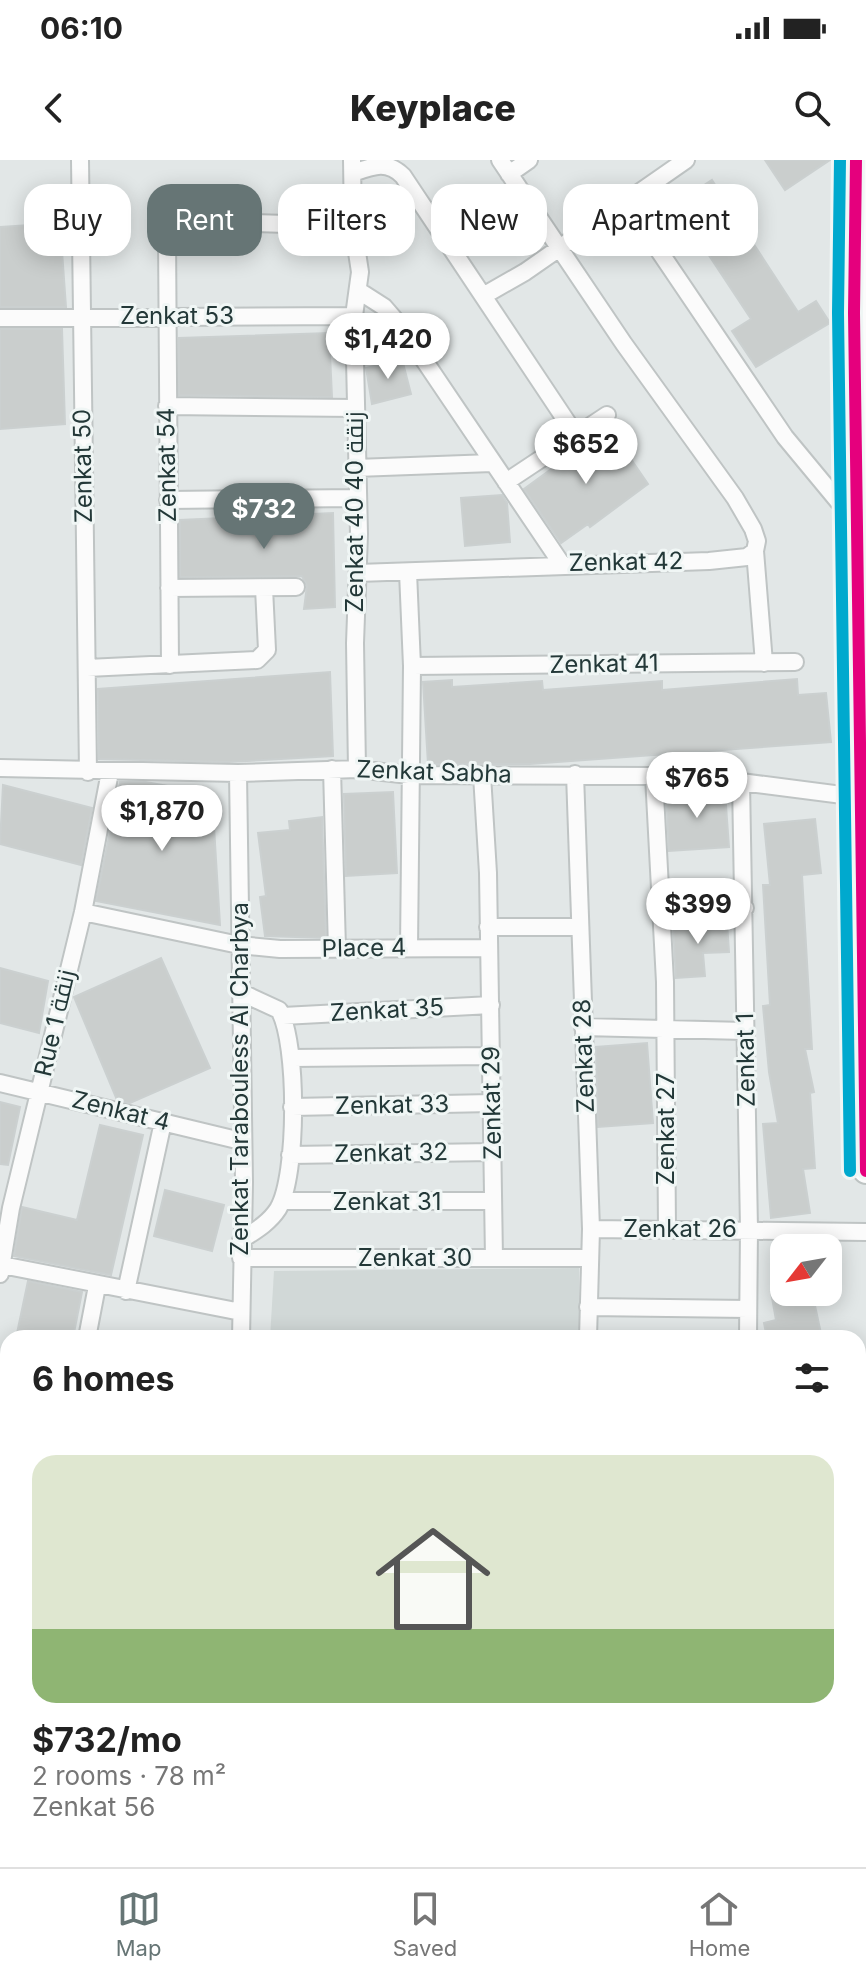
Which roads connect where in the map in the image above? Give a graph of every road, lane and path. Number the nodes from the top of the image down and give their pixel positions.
1 (80, 160) edge
2 (529, 160) edge
3 (686, 160) edge
4 (856, 160) edge
5 (353, 167) edge
6 (505, 167) edge
7 (652, 184) edge
8 (278, 223) edge
9 (563, 245) edge
10 (559, 248) junction
11 (356, 256) edge
12 (663, 256) edge
13 (359, 291) junction
14 (483, 296) junction
15 (166, 315) junction
16 (80, 316) junction
17 (354, 316) junction
18 (0, 318) edge
19 (167, 406) junction
20 (355, 408) junction
21 (607, 415) dead end
22 (575, 434) junction
23 (492, 463) junction
24 (356, 468) junction
25 (506, 482) junction
26 (357, 498) junction
27 (168, 500) junction
28 (861, 510) edge
29 (755, 551) junction
30 (561, 563) junction
31 (408, 572) junction
32 (358, 573) junction
33 (296, 587) dead end
34 (169, 588) junction
35 (264, 588) junction
36 (795, 662) dead end
37 (764, 663) junction
38 (170, 665) junction
39 (412, 666) junction
40 (87, 668) junction
41 (0, 768) edge
42 (332, 769) junction
43 (357, 769) junction
44 (88, 772) junction
45 (110, 772) junction
46 (238, 773) junction
47 (575, 774) junction
48 (409, 775) junction
49 (482, 775) junction
50 (654, 776) junction
51 (741, 782) junction
52 (864, 797) edge
53 (661, 905) junction
54 (745, 908) junction
55 (83, 912) junction
56 (488, 927) junction
57 (579, 927) junction
58 (239, 945) junction
59 (409, 948) junction
60 (488, 948) junction
61 (337, 949) junction
62 (240, 992) junction
63 (491, 1005) junction
64 (283, 1016) junction
65 (583, 1027) junction
66 (665, 1029) junction
67 (745, 1031) junction
68 (490, 1056) junction
69 (292, 1058) junction
70 (0, 1083) edge
71 (39, 1092) junction
72 (492, 1103) junction
73 (292, 1107) junction
74 (163, 1122) junction
75 (241, 1141) junction
76 (493, 1152) junction
77 (290, 1155) junction
78 (866, 1171) edge
79 (282, 1201) junction
80 (492, 1201) junction
81 (667, 1228) junction
82 (591, 1229) junction
83 (749, 1229) junction
84 (866, 1232) edge
85 (241, 1240) junction
86 (241, 1258) junction
87 (494, 1258) junction
88 (590, 1258) junction
89 (1, 1269) edge
90 (97, 1286) junction
91 (126, 1291) junction
92 (588, 1307) junction
93 (748, 1309) junction
94 (241, 1312) junction
95 (89, 1330) edge
96 (241, 1330) edge
97 (588, 1330) edge
98 (748, 1330) edge
99 (866, 1618) edge
100 (866, 1770) edge

1 - 16 street, Zenkat 50
2 - 6 street
3 - 7 street
4 - 28 main road
5 - 14 street
6 - 10 street
8 - 15 street, Zenkat 54
9 - 10 street
10 - 14 street
10 - 29 street
11 - 13 street, Zenkat 40 زنقة 40
12 - 28 street
13 - 17 street, Zenkat 40 زنقة 40
13 - 23 street
14 - 22 street
15 - 16 street, Zenkat 53
15 - 17 street, Zenkat 53
15 - 19 street, Zenkat 54
16 - 18 street, Zenkat 53
16 - 40 street, Zenkat 50
17 - 20 street, Zenkat 40 زنقة 40
19 - 20 street
19 - 27 street, Zenkat 54
20 - 24 street, Zenkat 40 زنقة 40
21 - 22 street
22 - 25 street
23 - 24 street
23 - 25 street
24 - 26 street, Zenkat 40 زنقة 40
25 - 30 street
26 - 27 street
26 - 32 street, Zenkat 40 زنقة 40
27 - 34 street, Zenkat 54
28 - 52 main road
29 - 30 street, Zenkat 42
29 - 37 street
30 - 31 street, Zenkat 42
31 - 32 street, Zenkat 42
31 - 39 street
32 - 43 street, Zenkat 40 زنقة 40
33 - 35 street
34 - 35 street
34 - 38 street, Zenkat 54
35 - 38 street
36 - 37 street, Zenkat 41
37 - 39 street, Zenkat 41
38 - 40 street
39 - 48 street
40 - 44 street, Zenkat 50
41 - 44 street, Zenkat Sabha
42 - 43 street, Zenkat Sabha
42 - 46 street, Zenkat Sabha
42 - 61 street
43 - 48 street, Zenkat Sabha
44 - 45 street, Zenkat Sabha
45 - 46 street, Zenkat Sabha
45 - 55 street, Rue 1 زنقة
46 - 58 street, Zenkat Tarabouless Al Charbya
47 - 49 street, Zenkat Sabha
47 - 50 street, Zenkat Sabha
47 - 57 street, Zenkat 28
48 - 49 street, Zenkat Sabha
48 - 59 street
49 - 56 street, Zenkat 29
50 - 51 street, Zenkat Sabha
50 - 53 street, Zenkat 27
51 - 52 street, Zenkat Sabha
51 - 54 street, Zenkat 1
52 - 78 main road
53 - 54 street
53 - 66 street, Zenkat 27
54 - 67 street, Zenkat 1
55 - 58 street, Place 4
55 - 71 street, Rue 1 زنقة
56 - 57 street
56 - 60 street, Zenkat 29
57 - 65 street, Zenkat 28
58 - 61 street, Place 4
58 - 62 street, Zenkat Tarabouless Al Charbya
59 - 60 street, Place 4
59 - 61 street, Place 4
60 - 63 street, Zenkat 29
62 - 64 street
62 - 75 street, Zenkat Tarabouless Al Charbya
63 - 64 street, Zenkat 35
63 - 68 street, Zenkat 29
64 - 69 street
65 - 66 street
65 - 82 street, Zenkat 28
66 - 67 street
66 - 81 street, Zenkat 27
67 - 83 street, Zenkat 1
68 - 69 street
68 - 72 street, Zenkat 29
69 - 73 street
70 - 71 street, Zenkat 4
71 - 74 street, Zenkat 4
71 - 89 street, Rue 1 زنقة
72 - 73 street, Zenkat 33
72 - 76 street, Zenkat 29
73 - 77 street
74 - 75 street, Zenkat 4
74 - 91 street
75 - 85 street, Zenkat Tarabouless Al Charbya
76 - 77 street, Zenkat 32
76 - 80 street, Zenkat 29
77 - 79 street
79 - 80 street, Zenkat 31
79 - 85 street
80 - 87 street, Zenkat 29
81 - 82 street, Zenkat 26
81 - 83 street, Zenkat 26
82 - 88 street, Zenkat 28
83 - 84 street, Zenkat 26
83 - 93 street, Zenkat 1
85 - 86 street, Zenkat Tarabouless Al Charbya
86 - 87 street, Zenkat 30
86 - 94 street, Zenkat Tarabouless Al Charbya
87 - 88 street, Zenkat 30
88 - 92 street, Zenkat 28
89 - 90 street
90 - 91 street
90 - 95 street
91 - 94 street
92 - 93 street
92 - 97 street, Zenkat 28
93 - 98 street, Zenkat 1
94 - 96 street, Zenkat Tarabouless Al Charbya
99 - 100 main road

